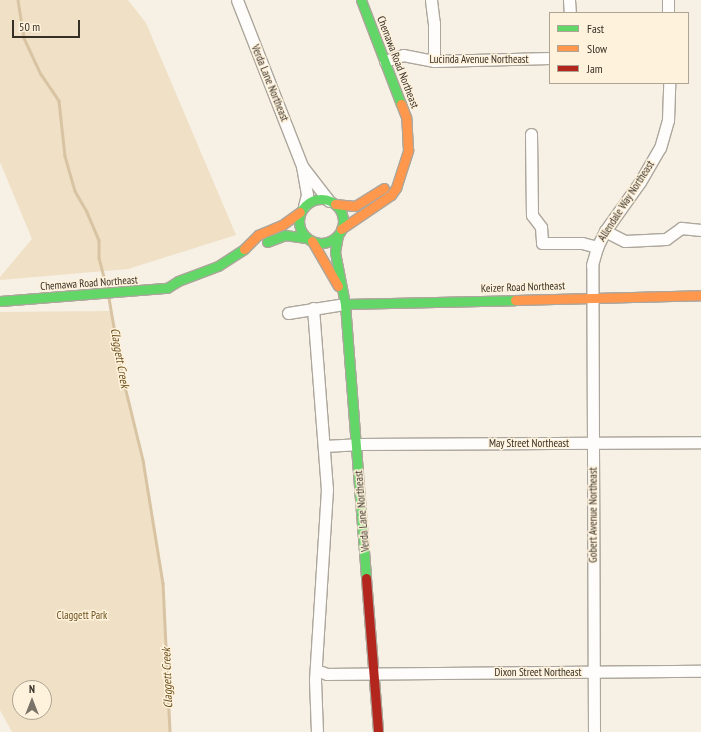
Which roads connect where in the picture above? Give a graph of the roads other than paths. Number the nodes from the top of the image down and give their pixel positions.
1 (237, 0) edge
2 (361, 0) edge
3 (431, 0) edge
4 (569, 0) edge
5 (668, 0) edge
6 (570, 12) edge
7 (668, 12) edge
8 (549, 58) edge
9 (385, 61) junction
10 (434, 61) junction
11 (669, 84) edge
12 (531, 134) dead end
13 (302, 166) junction
14 (398, 179) junction
15 (332, 202) junction
16 (302, 209) junction
17 (701, 230) edge
18 (339, 232) junction
19 (605, 232) junction
20 (309, 240) junction
21 (250, 245) junction
22 (597, 247) junction
23 (146, 286) junction
24 (341, 290) junction
25 (0, 292) edge
26 (701, 295) edge
27 (591, 297) junction
28 (0, 302) edge
29 (345, 304) junction
30 (313, 308) junction
31 (288, 314) dead end
32 (701, 442) edge
33 (593, 443) junction
34 (357, 444) junction
35 (324, 446) junction
36 (316, 670) junction
37 (594, 671) junction
38 (701, 671) edge
39 (374, 673) junction
40 (317, 732) edge
41 (378, 732) edge
42 (594, 732) edge

1 - 13 street, Verda Lane Northeast
2 - 9 main road, Chemawa Road Northeast
3 - 10 street
4 - 6 street
5 - 7 street
8 - 10 street, Lucinda Avenue Northeast
9 - 10 street, Lucinda Avenue Northeast
9 - 14 main road, Chemawa Road Northeast
11 - 19 street, Allendale Way Northeast
12 - 22 street
13 - 15 street, Verda Lane Northeast
13 - 16 street, Verda Lane Northeast
14 - 15 main road
14 - 18 main road, Chemawa Road Northeast
15 - 16 main road
15 - 18 main road
16 - 20 main road
16 - 21 main road, Chemawa Road Northeast
17 - 19 street
18 - 20 main road
18 - 24 main road, Verda Lane Northeast
19 - 22 street, Allendale Way Northeast
20 - 21 main road, Chemawa Road Northeast
20 - 24 main road, Verda Lane Northeast
21 - 23 main road, Chemawa Road Northeast
22 - 27 street, Allendale Way Northeast
23 - 25 main road, Chemawa Road Northeast
23 - 28 main road, Chemawa Road Northeast
24 - 29 main road, Verda Lane Northeast
26 - 27 main road, Keizer Road Northeast
27 - 29 main road, Keizer Road Northeast
27 - 33 street, Gobert Avenue Northeast
29 - 30 street
29 - 34 main road, Verda Lane Northeast
30 - 31 street
30 - 35 street
32 - 33 street, May Street Northeast
33 - 34 street, May Street Northeast
33 - 37 street, Gobert Avenue Northeast
34 - 35 street, May Street Northeast
34 - 39 main road, Verda Lane Northeast
35 - 36 street
36 - 39 street, Dixon Street Northeast
36 - 40 street
37 - 38 street, Dixon Street Northeast
37 - 39 street, Dixon Street Northeast
37 - 42 street, Gobert Avenue Northeast
39 - 41 main road, Verda Lane Northeast

